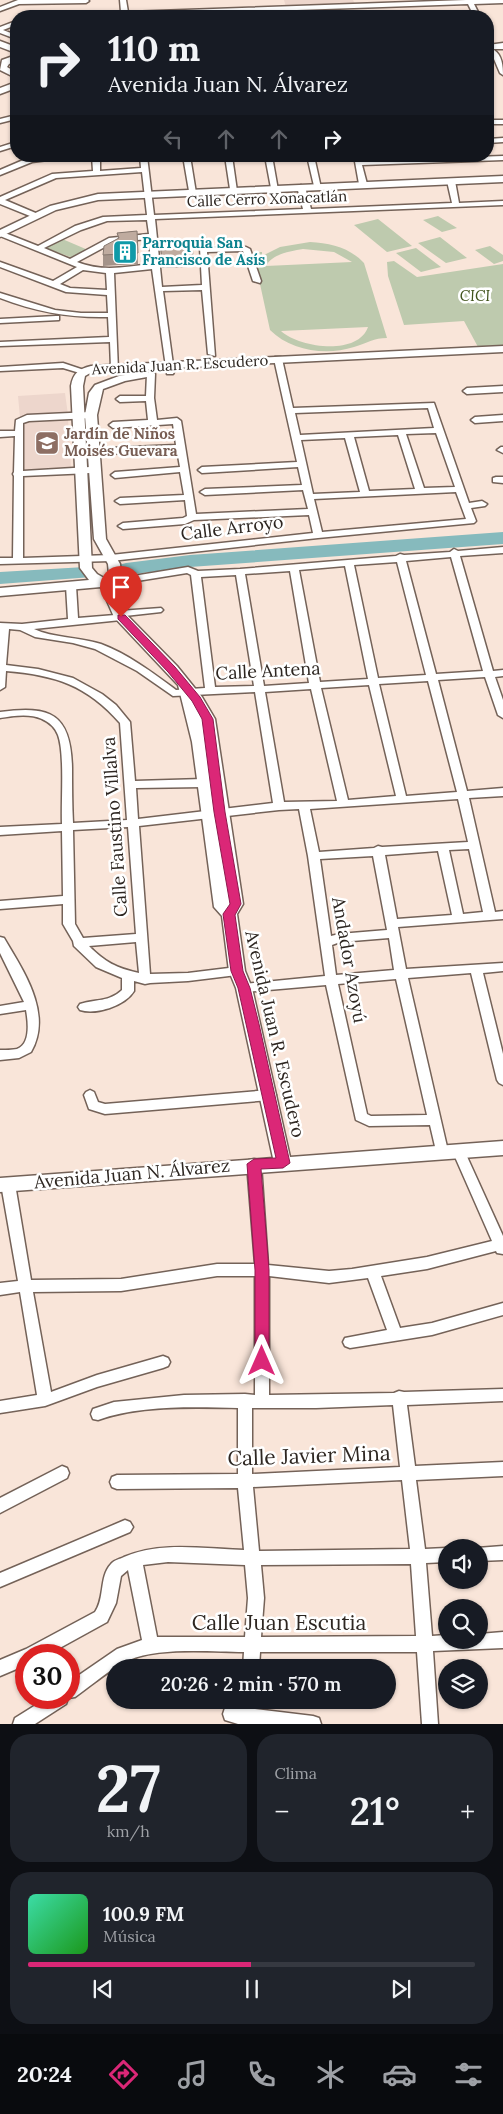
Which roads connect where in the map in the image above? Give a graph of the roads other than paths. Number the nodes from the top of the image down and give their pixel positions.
1 (503, 0) edge
2 (15, 1) edge
3 (86, 1) edge
4 (470, 1) edge
5 (432, 2) edge
6 (361, 3) edge
7 (323, 7) junction
8 (285, 8) joint
9 (0, 9) edge
10 (157, 10) edge
11 (324, 10) edge
12 (494, 55) edge
13 (10, 60) edge
14 (10, 72) edge
15 (503, 73) edge
16 (26, 162) edge
17 (56, 162) edge
18 (96, 162) edge
19 (144, 162) edge
20 (187, 162) edge
21 (229, 162) edge
22 (269, 162) edge
23 (312, 162) edge
24 (358, 162) edge
25 (145, 170) junction
26 (0, 173) edge
27 (97, 173) junction
28 (56, 176) junction
29 (503, 179) edge
30 (451, 181) junction
31 (363, 184) junction
32 (318, 186) junction
33 (301, 187) junction
34 (275, 188) junction
35 (234, 189) junction
36 (193, 191) junction
37 (149, 194) junction
38 (0, 201) edge
39 (503, 203) edge
40 (456, 206) junction
41 (308, 212) junction
42 (34, 216) junction
43 (149, 217) junction
44 (0, 234) edge
45 (152, 236) junction
46 (37, 249) junction
47 (71, 262) junction
48 (0, 264) edge
49 (154, 266) junction
50 (83, 267) junction
51 (110, 271) junction
52 (257, 281) dead end
53 (52, 285) junction
54 (206, 287) junction
55 (159, 289) junction
56 (112, 293) junction
57 (2, 297) edge
58 (112, 315) junction
59 (82, 316) junction
60 (0, 321) edge
61 (113, 338) junction
62 (0, 344) edge
63 (503, 349) edge
64 (212, 354) dead end
65 (429, 355) junction
66 (503, 356) edge
67 (279, 363) junction
68 (115, 368) junction
69 (0, 369) edge
70 (170, 369) junction
71 (83, 371) junction
72 (151, 374) junction
73 (77, 386) junction
74 (100, 387) junction
75 (503, 389) edge
76 (467, 391) dead end
77 (150, 398) junction
78 (120, 399) dead end
79 (93, 402) junction
80 (77, 403) junction
81 (290, 411) junction
82 (91, 415) junction
83 (77, 416) junction
84 (503, 418) edge
85 (475, 420) dead end
86 (153, 422) junction
87 (113, 425) dead end
88 (440, 430) junction
89 (401, 432) junction
90 (18, 433) junction
91 (0, 434) edge
92 (348, 435) junction
93 (296, 438) junction
94 (181, 447) junction
95 (109, 451) dead end
96 (302, 464) junction
97 (95, 469) junction
98 (184, 469) junction
99 (81, 470) junction
100 (202, 470) dead end
101 (17, 474) junction
102 (115, 476) dead end
103 (459, 489) junction
104 (420, 491) junction
105 (205, 492) dead end
106 (308, 492) junction
107 (365, 494) junction
108 (188, 497) junction
109 (120, 501) dead end
110 (482, 504) dead end
111 (466, 506) junction
112 (312, 512) junction
113 (190, 519) junction
114 (123, 526) dead end
115 (318, 535) junction
116 (503, 550) edge
117 (454, 552) junction
118 (400, 557) junction
119 (111, 558) junction
120 (87, 559) junction
121 (18, 560) junction
122 (0, 561) edge
123 (349, 562) junction
124 (294, 567) junction
125 (240, 572) junction
126 (196, 574) junction
127 (106, 583) junction
128 (71, 586) junction
129 (0, 592) edge
130 (158, 610) dead end
131 (120, 616) junction
132 (73, 622) junction
133 (2, 626) edge
134 (22, 627) junction
135 (2, 668) junction
136 (503, 673) edge
137 (489, 674) junction
138 (431, 677) junction
139 (373, 680) junction
140 (315, 685) junction
141 (0, 687) edge
142 (260, 689) junction
143 (210, 690) junction
144 (187, 691) junction
145 (0, 715) edge
146 (503, 715) edge
147 (203, 783) junction
148 (129, 785) junction
149 (503, 792) edge
150 (463, 796) junction
151 (402, 800) junction
152 (343, 804) junction
153 (304, 805) junction
154 (279, 806) junction
155 (214, 813) junction
156 (132, 823) junction
157 (68, 826) junction
158 (0, 831) edge
159 (472, 845) junction
160 (443, 847) junction
161 (378, 850) junction
162 (314, 856) junction
163 (68, 900) junction
164 (0, 906) edge
165 (503, 915) edge
166 (490, 916) junction
167 (458, 917) junction
168 (392, 928) junction
169 (140, 938) junction
170 (0, 941) edge
171 (326, 942) junction
172 (78, 943) junction
173 (503, 967) edge
174 (476, 968) junction
175 (237, 971) junction
176 (401, 974) junction
177 (128, 977) junction
178 (145, 980) junction
179 (331, 980) junction
180 (244, 988) junction
181 (31, 1005) junction
182 (84, 1007) dead end
183 (0, 1010) edge
184 (0, 1055) edge
185 (503, 1080) edge
186 (90, 1095) dead end
187 (270, 1095) junction
188 (433, 1120) junction
189 (503, 1148) edge
190 (450, 1151) junction
191 (283, 1163) junction
192 (254, 1164) junction
193 (4, 1184) edge
194 (501, 1247) edge
195 (262, 1270) junction
196 (373, 1273) junction
197 (26, 1286) junction
198 (0, 1289) edge
199 (503, 1310) edge
200 (396, 1336) junction
201 (350, 1342) dead end
202 (163, 1362) dead end
203 (503, 1394) edge
204 (399, 1397) junction
205 (45, 1400) junction
206 (245, 1400) junction
207 (262, 1400) junction
208 (0, 1407) edge
209 (98, 1414) dead end
210 (503, 1469) edge
211 (62, 1473) dead end
212 (408, 1474) junction
213 (244, 1481) junction
214 (117, 1482) dead end
215 (0, 1506) edge
216 (125, 1527) dead end
217 (503, 1553) edge
218 (488, 1554) edge
219 (438, 1555) edge
220 (418, 1556) junction
221 (253, 1558) junction
222 (134, 1561) junction
223 (0, 1580) edge
224 (503, 1640) edge
225 (52, 1644) edge
226 (151, 1644) junction
227 (252, 1644) junction
228 (424, 1644) junction
229 (251, 1659) edge
230 (15, 1662) edge
231 (0, 1668) edge
232 (80, 1683) edge
233 (44, 1709) edge
234 (243, 1714) edge
235 (21, 1724) edge
236 (313, 1724) edge
237 (430, 1724) edge

1 - 4 street
2 - 3 street
2 - 9 street
4 - 5 street
5 - 6 street
6 - 7 street
7 - 8 street
7 - 11 street
8 - 10 street
12 - 15 street
13 - 14 main road
16 - 26 street
17 - 28 street
18 - 27 street
19 - 25 street
20 - 36 street
21 - 35 street
22 - 34 street
23 - 32 street
24 - 31 street
25 - 27 street
25 - 37 street
27 - 28 street
28 - 38 street
29 - 30 main road
30 - 31 main road
30 - 40 street
31 - 32 main road
32 - 33 main road
33 - 34 main road
33 - 41 street
34 - 35 main road
35 - 36 main road
36 - 37 main road
37 - 42 main road
37 - 43 street
38 - 42 street
39 - 40 street, Calle Cerro Xonacatlán
40 - 41 street, Calle Cerro Xonacatlán
41 - 43 street, Calle Cerro Xonacatlán
42 - 44 main road
43 - 45 street
43 - 46 street, Calle Cerro Xonacatlán
44 - 46 street
45 - 47 street
45 - 49 street
46 - 47 street
47 - 50 street
48 - 53 street
49 - 51 street
49 - 55 street
50 - 51 street
50 - 53 street
51 - 56 street
52 - 54 street
53 - 56 street
54 - 55 street
54 - 64 street
55 - 70 street
56 - 58 street
57 - 59 street
58 - 59 street
58 - 61 street
59 - 60 street
61 - 62 street
61 - 68 street
63 - 65 main road, Avenida Juan R. Escudero
65 - 66 main road, Avenida Juan R. Escudero
65 - 67 main road, Avenida Juan R. Escudero
67 - 70 main road, Avenida Juan R. Escudero
67 - 81 street
68 - 70 main road, Avenida Juan R. Escudero
68 - 71 main road, Avenida Juan R. Escudero
69 - 71 street
70 - 72 main road, Avenida Juan R. Escudero
71 - 73 main road, Avenida Juan R. Escudero
72 - 74 main road, Avenida Juan R. Escudero
72 - 77 street
73 - 74 main road
73 - 80 main road, Avenida Juan R. Escudero
74 - 79 main road, Avenida Juan R. Escudero
75 - 76 street
77 - 78 street
77 - 86 street
79 - 80 main road
79 - 82 main road, Avenida Juan R. Escudero
80 - 83 main road, Avenida Juan R. Escudero
81 - 88 street
81 - 93 street
82 - 83 street
82 - 97 main road, Avenida Juan R. Escudero
83 - 90 street
83 - 99 main road, Avenida Juan R. Escudero
84 - 85 street
86 - 87 street
86 - 94 street
88 - 89 street
88 - 103 street
89 - 92 street
89 - 104 street
90 - 91 street
90 - 101 street
92 - 93 street
92 - 107 street
93 - 96 street
94 - 95 street
94 - 98 street
96 - 100 street
96 - 106 street
97 - 99 street
97 - 119 main road, Avenida Juan R. Escudero
98 - 102 street
98 - 108 street
99 - 101 street
99 - 120 main road, Avenida Juan R. Escudero
101 - 121 street
103 - 104 street
103 - 111 street
104 - 107 street
105 - 106 street
106 - 107 street
106 - 112 street
108 - 109 street
108 - 113 street
110 - 111 street
111 - 115 street, Calle Arroyo
112 - 113 street
112 - 115 street
113 - 114 street
115 - 119 street, Calle Arroyo
116 - 117 street
117 - 118 street
117 - 137 street
118 - 123 street
118 - 138 street
119 - 120 street, Calle Arroyo
119 - 127 main road
120 - 121 street, Calle Arroyo
120 - 127 main road, Avenida Juan R. Escudero
121 - 122 street, Calle Arroyo
123 - 124 street
123 - 139 street
124 - 125 street
124 - 140 street
125 - 126 street
125 - 142 street
126 - 127 street
126 - 143 street
127 - 128 main road
127 - 131 main road, Avenida Juan R. Escudero
128 - 129 main road
128 - 132 street
130 - 131 street
131 - 132 street
131 - 144 main road, Avenida Juan R. Escudero
132 - 134 street
133 - 134 street
133 - 135 street
134 - 144 street
135 - 141 street
135 - 148 street, Calle Faustino Villalva
136 - 137 street, Calle Antena
137 - 138 street, Calle Antena
137 - 146 street
138 - 139 street, Calle Antena
138 - 150 street
139 - 140 street, Calle Antena
139 - 151 street
140 - 142 street, Calle Antena
140 - 152 street
142 - 143 street, Calle Antena
142 - 154 street
143 - 144 street, Calle Antena
144 - 147 main road, Avenida Juan R. Escudero
144 - 155 main road, Avenida Juan R. Escudero
145 - 157 street
147 - 148 street
147 - 155 main road, Avenida Juan R. Escudero
148 - 156 street, Calle Faustino Villalva
149 - 150 street
150 - 151 street
150 - 159 street
151 - 152 street
152 - 153 street
153 - 154 street
153 - 162 street, Andador Azoyú
154 - 155 street
155 - 156 street
155 - 175 main road, Avenida Juan R. Escudero
156 - 157 street
156 - 169 street, Calle Faustino Villalva
157 - 158 street
157 - 163 street
159 - 160 street
159 - 166 street
160 - 161 street
160 - 167 street
161 - 162 street
161 - 168 street
162 - 171 street, Andador Azoyú
163 - 164 street
163 - 172 street
165 - 166 street
166 - 167 street
167 - 168 street
168 - 171 street
168 - 176 street
169 - 172 street
169 - 178 street, Calle Faustino Villalva
170 - 181 street
171 - 179 street, Andador Azoyú
172 - 177 street
173 - 174 street
174 - 176 street
174 - 185 street
175 - 178 street
175 - 180 main road, Avenida Juan R. Escudero
176 - 179 street
176 - 188 street
177 - 178 street
177 - 182 street
179 - 180 street
179 - 188 street, Andador Azoyú
180 - 187 main road, Avenida Juan R. Escudero
181 - 183 street
181 - 184 street
186 - 187 street
187 - 191 main road, Avenida Juan R. Escudero
188 - 190 street
189 - 190 main road, Avenida Juan N. Álvarez
190 - 191 main road, Avenida Juan N. Álvarez
190 - 194 street
191 - 192 main road, Avenida Juan N. Álvarez
192 - 193 main road, Avenida Juan N. Álvarez
192 - 195 street
193 - 197 street
194 - 196 street
195 - 196 street
195 - 197 street
195 - 207 street
196 - 200 street
197 - 198 street
197 - 205 street
199 - 200 street
200 - 201 street
202 - 205 street
203 - 204 street
204 - 207 street
204 - 212 street
205 - 208 street
206 - 207 street
206 - 209 street
206 - 213 street
210 - 212 street, Calle Javier Mina
211 - 215 street
212 - 213 street, Calle Javier Mina
212 - 220 street
213 - 214 street, Calle Javier Mina
213 - 221 street
216 - 223 street
217 - 218 street
219 - 220 street
220 - 221 street
220 - 228 street
221 - 222 street
221 - 227 street
222 - 225 street
222 - 226 street
224 - 228 street, Calle Juan Escutia
226 - 227 street, Calle Juan Escutia
226 - 232 street, Calle Juan Escutia
227 - 228 street, Calle Juan Escutia
227 - 229 street
228 - 237 street
230 - 231 street
233 - 235 street
234 - 236 street

